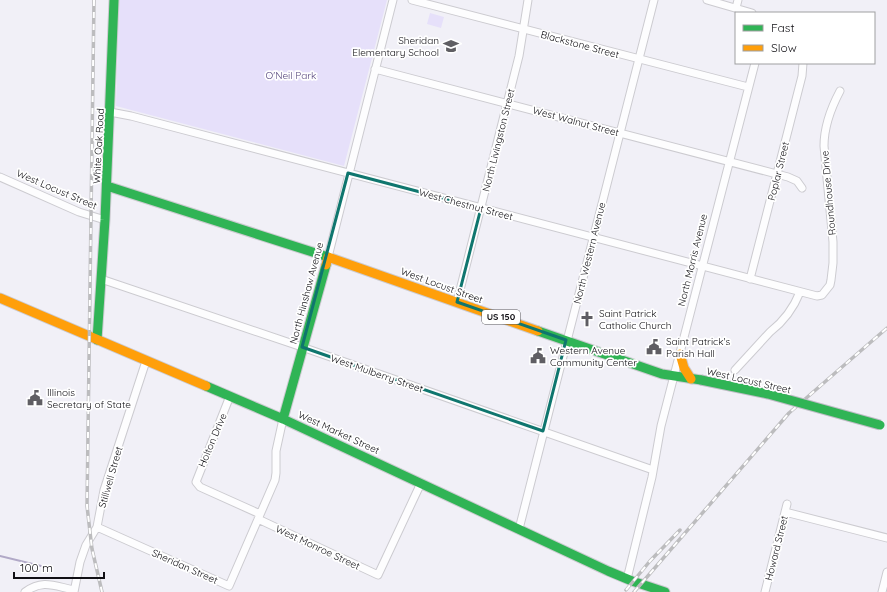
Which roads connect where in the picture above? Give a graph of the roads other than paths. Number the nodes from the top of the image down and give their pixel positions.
1 (114, 0) edge
2 (394, 0) edge
3 (412, 0) edge
4 (528, 0) edge
5 (654, 0) edge
6 (707, 0) edge
7 (738, 0) edge
8 (736, 8) junction
9 (749, 12) edge
10 (523, 30) junction
11 (638, 59) junction
12 (754, 64) edge
13 (803, 64) edge
14 (375, 69) junction
15 (748, 87) junction
16 (840, 91) dead end
17 (507, 103) junction
18 (110, 112) junction
19 (619, 132) junction
20 (729, 161) junction
21 (348, 173) junction
22 (777, 174) junction
23 (0, 177) edge
24 (107, 186) junction
25 (802, 188) dead end
26 (481, 208) junction
27 (105, 220) junction
28 (593, 237) junction
29 (328, 257) junction
30 (702, 266) junction
31 (101, 279) junction
32 (750, 279) junction
33 (800, 292) junction
34 (822, 295) joint
35 (1, 299) edge
36 (457, 302) junction
37 (97, 340) junction
38 (566, 340) junction
39 (302, 347) junction
40 (680, 354) junction
41 (146, 361) junction
42 (736, 370) dead end
43 (674, 376) junction
44 (690, 379) junction
45 (230, 396) junction
46 (283, 419) junction
47 (884, 426) edge
48 (543, 431) junction
49 (653, 470) junction
50 (421, 482) junction
51 (196, 484) joint
52 (787, 504) dead end
53 (785, 512) junction
54 (259, 517) junction
55 (97, 528) junction
56 (519, 529) junction
57 (887, 538) edge
58 (887, 572) edge
59 (627, 579) junction
60 (229, 586) joint
61 (74, 591) edge
62 (25, 592) edge
63 (662, 592) edge
64 (765, 592) edge
65 (882, 592) edge

1 - 18 main road, White Oak Road
2 - 14 street, North Hinshaw Avenue
3 - 10 street, Blackstone Street
4 - 10 street, North Livingston Street
5 - 11 street, North Western Avenue
6 - 8 street
7 - 8 street
8 - 9 street
10 - 11 street, Blackstone Street
10 - 17 street, North Livingston Street
11 - 15 street, Blackstone Street
11 - 19 street, North Western Avenue
12 - 15 street, North Morris Avenue
13 - 22 street, Poplar Street
14 - 17 street, West Walnut Street
14 - 21 street, North Hinshaw Avenue
15 - 20 street, North Morris Avenue
16 - 34 street, Roundhouse Drive
17 - 19 street, West Walnut Street
17 - 26 street, North Livingston Street
18 - 21 street, West Chestnut Street
18 - 24 main road, White Oak Road
19 - 20 street, West Walnut Street
19 - 28 street, North Western Avenue
20 - 22 street, West Walnut Street
20 - 30 street, North Morris Avenue
21 - 26 street, West Chestnut Street
21 - 29 street, North Hinshaw Avenue
22 - 25 street, West Walnut Street
22 - 32 street, Poplar Street
23 - 27 street, West Locust Street
24 - 27 main road, White Oak Road
24 - 29 main road, West Locust Street
26 - 28 street, West Chestnut Street
26 - 36 street, North Livingston Street
27 - 31 main road, White Oak Road
28 - 30 street, West Chestnut Street
28 - 38 street, North Western Avenue
29 - 36 main road, West Locust Street / US 150
29 - 39 main road, North Hinshaw Avenue
30 - 32 street, West Chestnut Street
30 - 40 street, North Morris Avenue
31 - 37 main road, White Oak Road
31 - 39 street, West Mulberry Street
32 - 33 street, West Chestnut Street
33 - 34 street, West Chestnut Street
33 - 42 street
35 - 37 main road, West Market Street
36 - 38 main road, West Locust Street / US 150
37 - 41 main road, West Market Street
38 - 43 main road, West Locust Street / US 150
38 - 48 street, North Western Avenue
39 - 46 main road, North Hinshaw Avenue
39 - 48 street, West Mulberry Street
40 - 43 street, North Morris Avenue
40 - 44 main road
41 - 45 main road, West Market Street
41 - 55 street, Stillwell Street
43 - 44 main road, West Locust Street / US 150
43 - 49 street, North Morris Avenue
44 - 47 main road, West Locust Street / US 150, bridge
45 - 46 main road, West Market Street
45 - 51 street, Holton Drive
46 - 50 main road, West Market Street
46 - 54 street, North Hinshaw Avenue
48 - 49 street, West Mulberry Street
48 - 56 street, North Western Avenue
49 - 59 street, North Morris Avenue
50 - 54 street, West Monroe Street
50 - 56 main road, West Market Street
51 - 54 street, West Monroe Street
52 - 53 street, Howard Street
53 - 57 street
53 - 64 street, Howard Street
54 - 60 street, North Hinshaw Avenue
55 - 60 street, Sheridan Street
55 - 61 street, Stillwell Street
56 - 59 main road, West Market Street
58 - 65 street
59 - 63 main road, West Market Street
61 - 62 street

